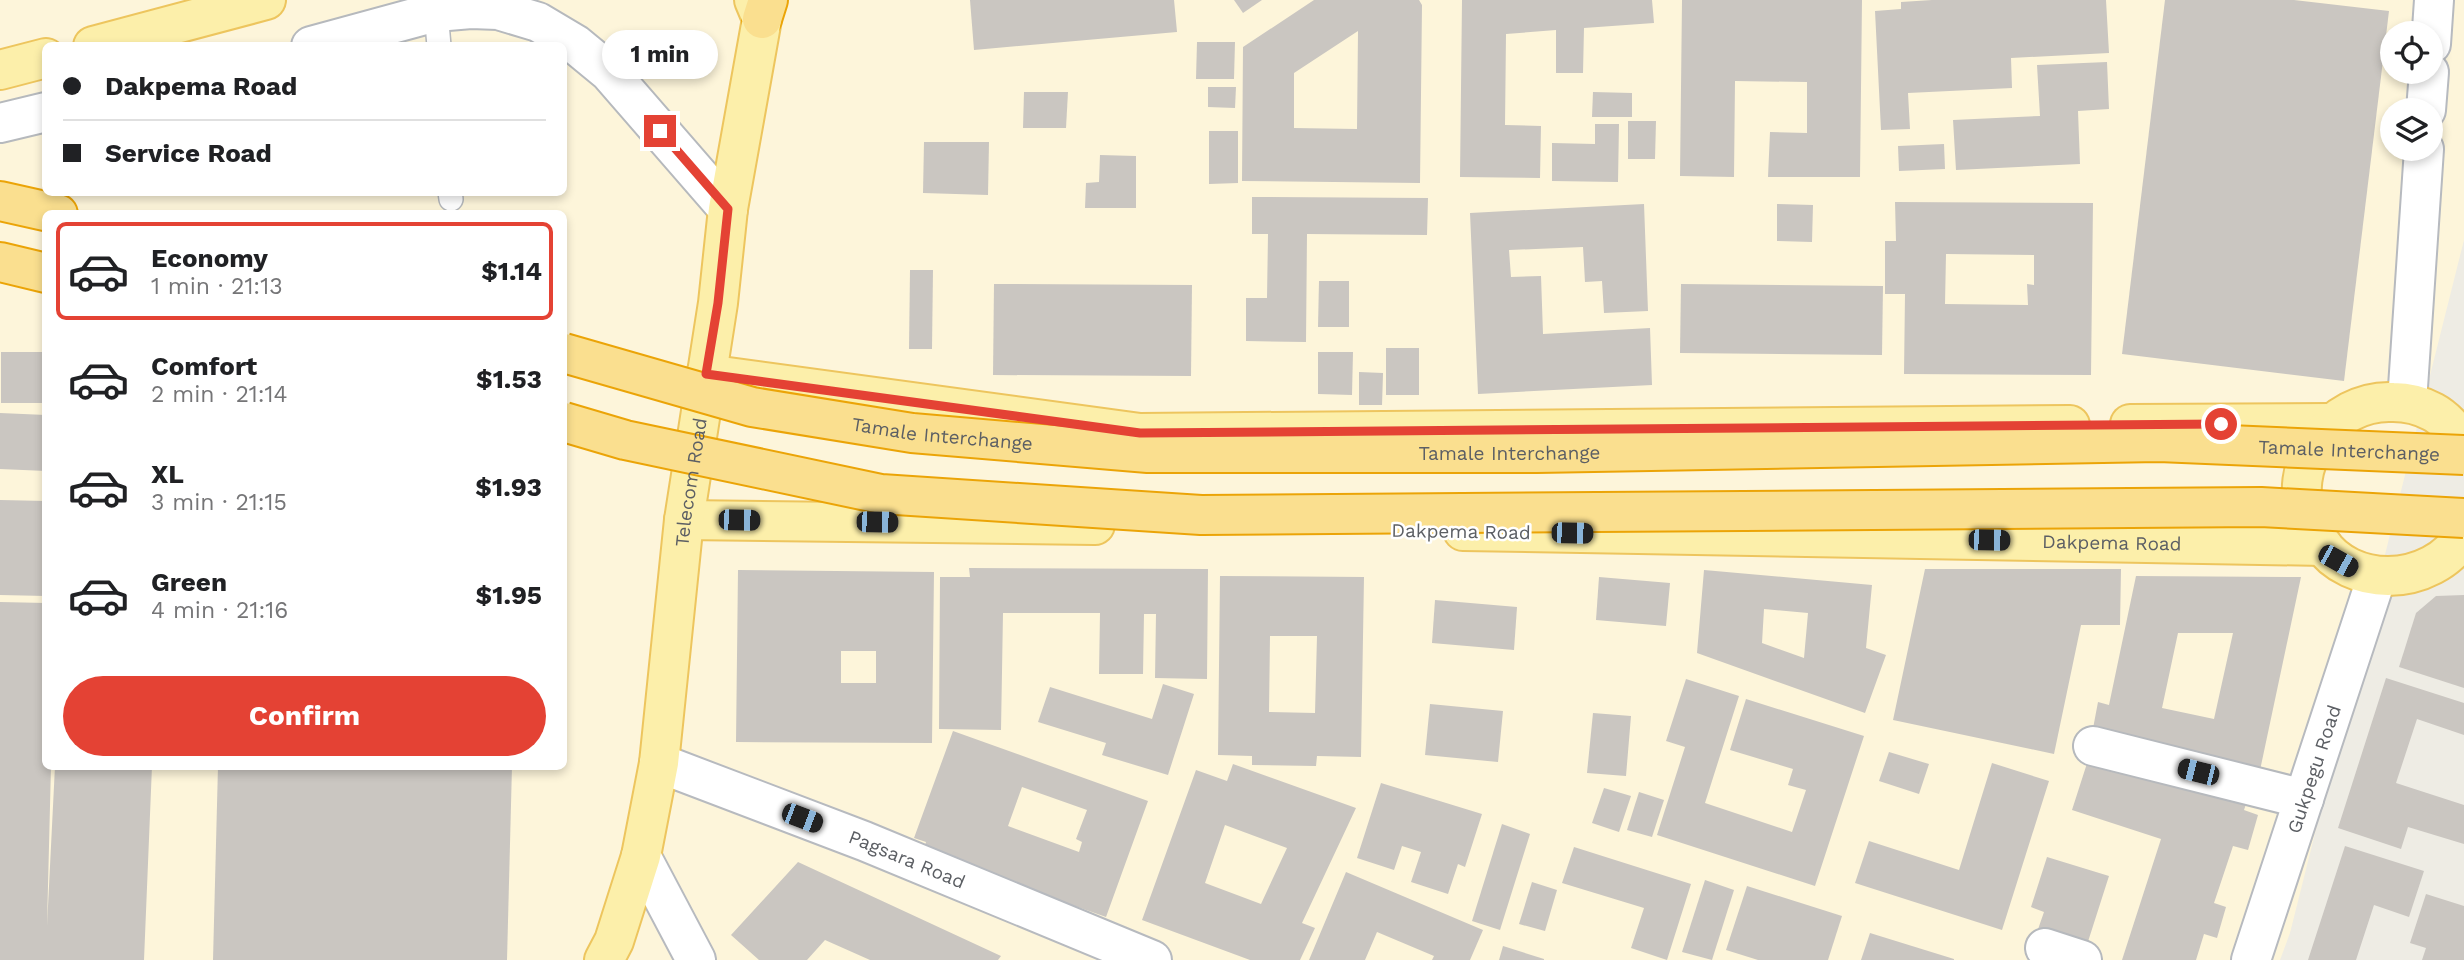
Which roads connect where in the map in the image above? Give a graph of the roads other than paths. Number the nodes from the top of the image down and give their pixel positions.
1 (266, 0) edge
2 (2434, 0) edge
3 (761, 6) edge
4 (2433, 21) edge
5 (437, 29) edge
6 (108, 42) edge
7 (341, 42) edge
8 (42, 59) edge
9 (0, 70) edge
10 (42, 113) edge
11 (0, 123) edge
12 (2423, 161) edge
13 (0, 201) edge
14 (728, 209) junction
15 (42, 210) edge
16 (0, 262) edge
17 (42, 272) edge
18 (567, 354) edge
19 (706, 374) junction
20 (2407, 402) junction
21 (567, 423) edge
22 (2331, 423) junction
23 (2460, 435) edge
24 (2464, 517) edge
25 (684, 520) junction
26 (2323, 545) junction
27 (2458, 550) edge
28 (2377, 576) junction
29 (2093, 746) dead end
30 (659, 763) junction
31 (2304, 799) junction
32 (641, 856) junction
33 (2045, 948) dead end
34 (604, 960) edge
35 (696, 960) edge
36 (1152, 960) edge
37 (2082, 960) edge
38 (2251, 960) edge

1 - 6 main road
2 - 4 street
3 - 14 main road, Telecom Road
5 - 7 street
5 - 14 street
8 - 9 main road
10 - 11 street
12 - 20 street
13 - 15 highway
14 - 19 main road, Telecom Road
16 - 17 highway
18 - 23 highway, Tamale Interchange, bridge
19 - 22 main road
19 - 25 main road, Telecom Road
20 - 22 main road
20 - 23 main road
21 - 24 highway, bridge
22 - 26 main road
25 - 26 main road, Dakpema Road
25 - 30 main road, Telecom Road
26 - 28 main road
27 - 28 main road
28 - 31 street, Gukpegu Road
29 - 31 street
30 - 32 main road, Telecom Road
30 - 36 street, Pagsara Road
31 - 38 street, Gukpegu Road
32 - 34 main road, Telecom Road
32 - 35 street
33 - 37 street

